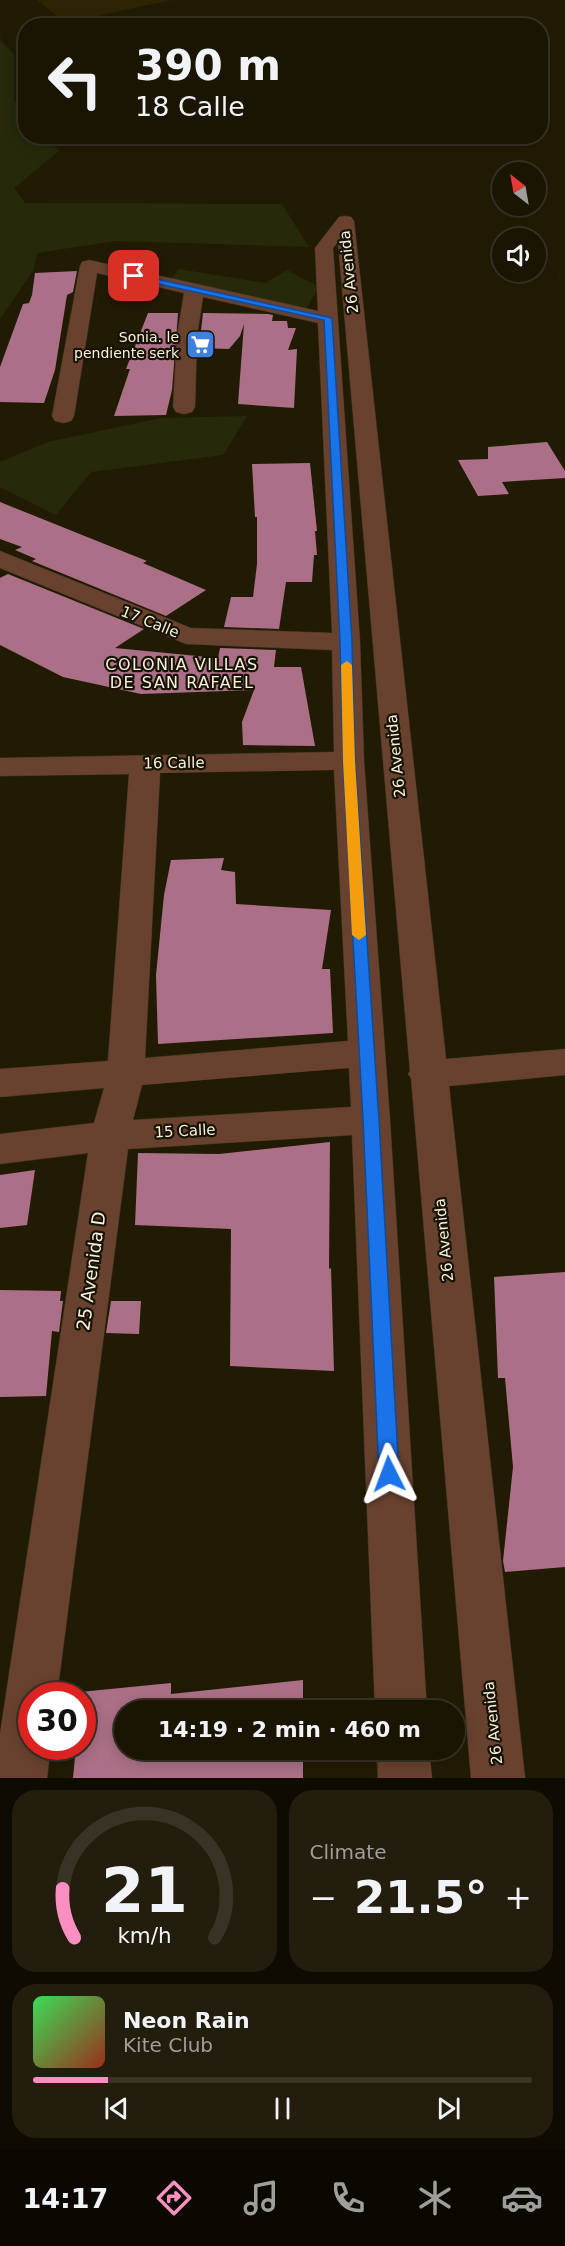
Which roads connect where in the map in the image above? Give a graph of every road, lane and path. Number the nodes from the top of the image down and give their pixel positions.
1 (194, 289) junction
2 (328, 318) junction
3 (184, 407) dead end
4 (63, 416) dead end
5 (0, 559) edge
6 (346, 642) junction
7 (349, 761) junction
8 (145, 763) junction
9 (0, 767) edge
10 (366, 1053) junction
11 (565, 1062) edge
12 (126, 1074) junction
13 (427, 1074) junction
14 (0, 1083) edge
15 (371, 1120) junction
16 (110, 1136) junction
17 (0, 1149) edge
18 (400, 1700) edge
19 (404, 1760) edge
20 (20, 1778) edge
21 (405, 1778) edge
22 (498, 1778) edge

1 - 2 street
1 - 3 street
1 - 4 street
2 - 6 street, 26 Avenida
2 - 13 street, 26 Avenida
5 - 6 street, 17 Calle
6 - 7 street, 26 Avenida
7 - 8 street, 16 Calle
7 - 10 street, 26 Avenida
8 - 9 street, 16 Calle
8 - 12 street, 25 Avenida D
10 - 12 street
10 - 15 street, 26 Avenida
11 - 13 street
12 - 14 street
12 - 16 street, 25 Avenida D
13 - 22 street, 26 Avenida
15 - 16 street, 15 Calle
15 - 18 street, 26 Avenida
16 - 17 street, 15 Calle
16 - 20 street, 25 Avenida D
19 - 21 street

